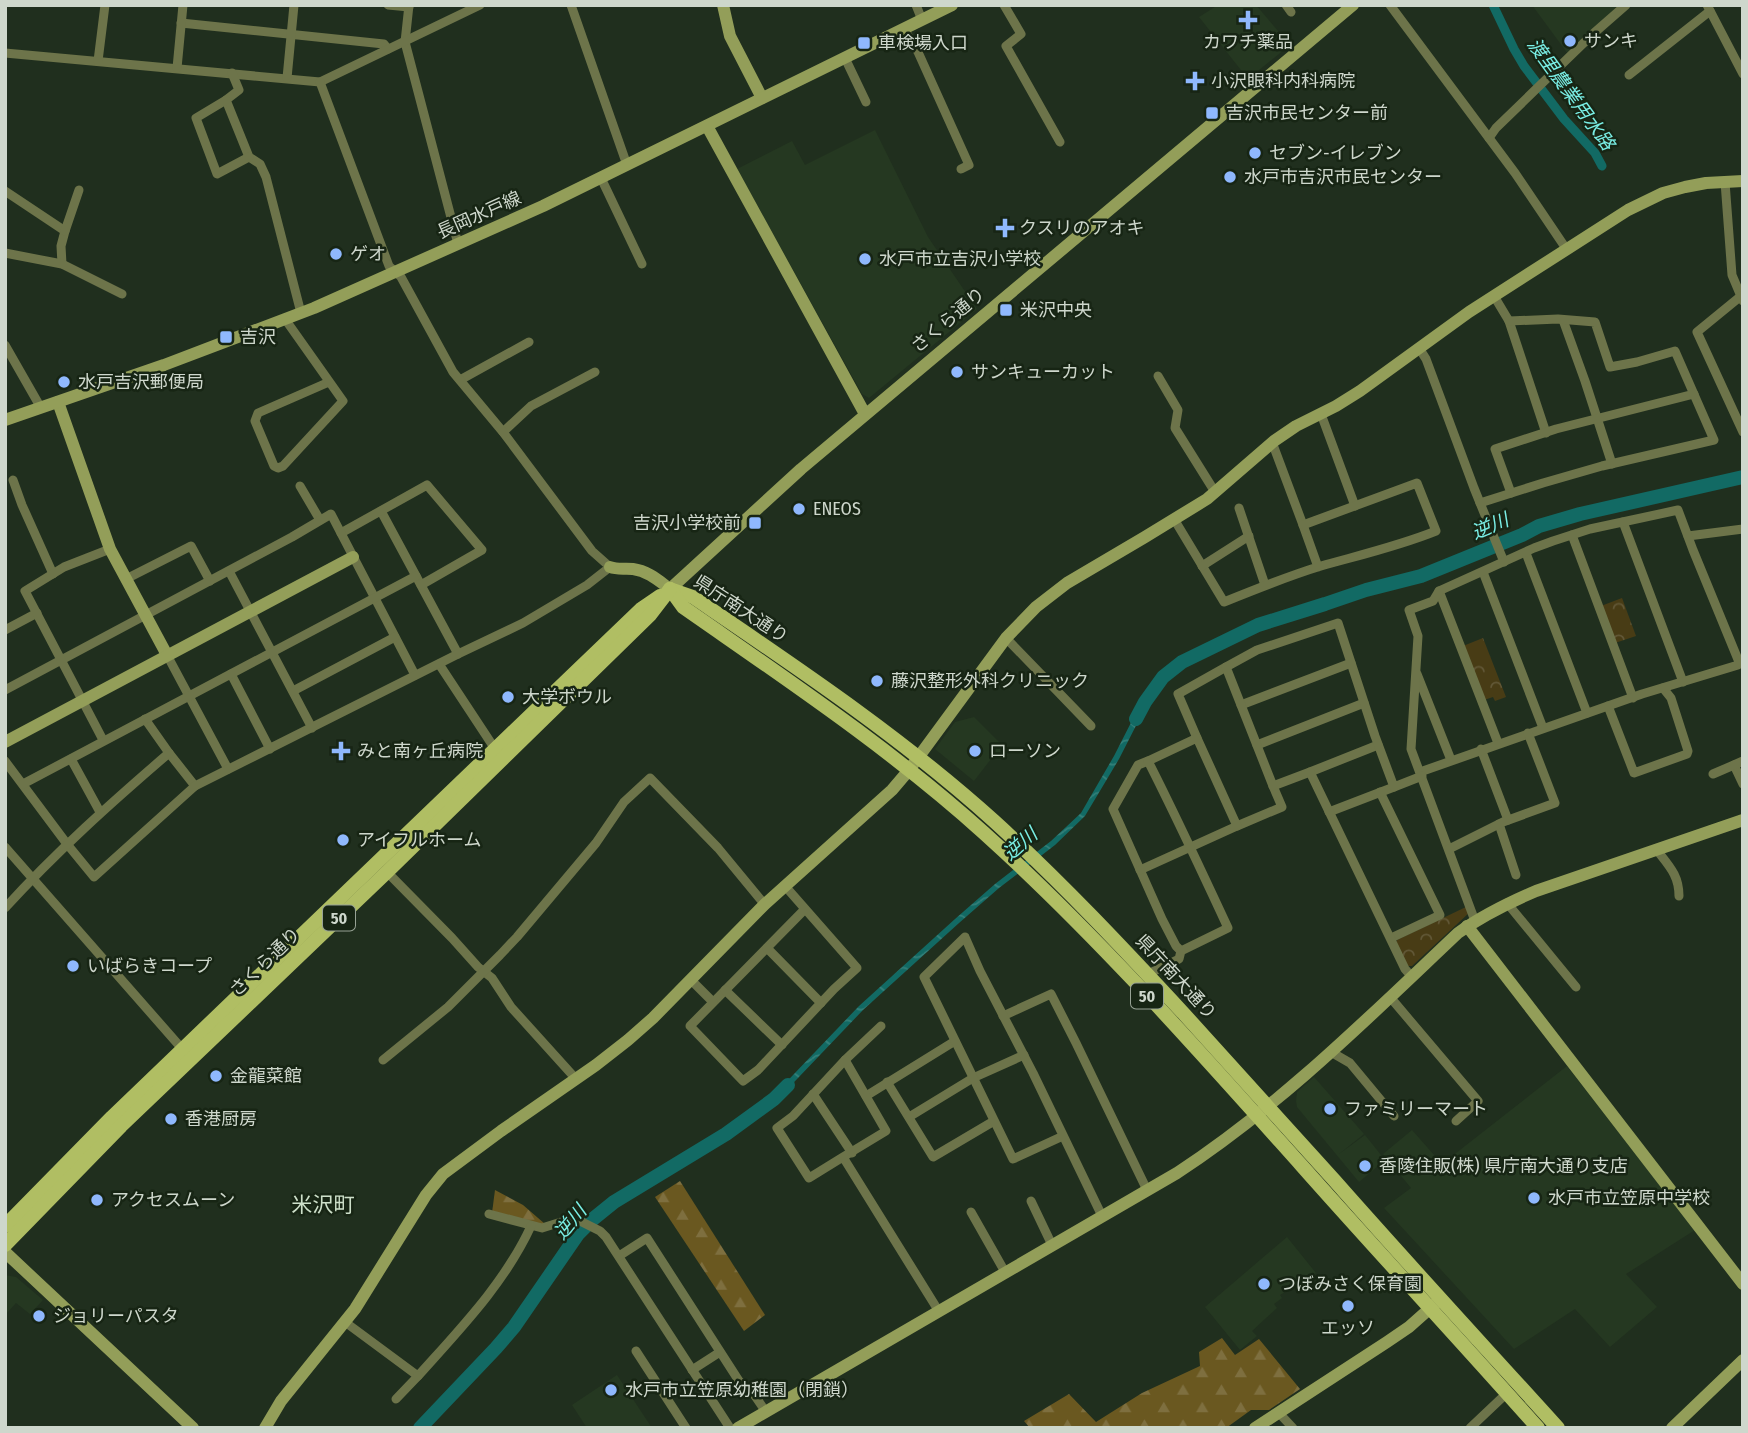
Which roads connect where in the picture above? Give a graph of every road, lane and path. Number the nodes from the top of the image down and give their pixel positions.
1 (105, 5) edge
2 (183, 5) edge
3 (294, 5) edge
4 (388, 5) edge
5 (480, 5) edge
6 (571, 5) edge
7 (723, 5) edge
8 (916, 5) edge
9 (952, 5) edge
10 (1004, 5) edge
11 (1353, 5) edge
12 (1390, 5) edge
13 (1626, 5) edge
14 (409, 6) edge
15 (1709, 8) edge
16 (922, 20) junction
17 (181, 23) junction
18 (904, 29) junction
19 (291, 34) junction
20 (405, 41) junction
21 (388, 49) junction
22 (5, 53) edge
23 (845, 58) junction
24 (98, 61) junction
25 (177, 68) junction
26 (232, 73) junction
27 (1743, 74) edge
28 (1629, 75) dead end
29 (287, 78) junction
30 (320, 82) junction
31 (762, 98) junction
32 (226, 100) junction
33 (866, 102) dead end
34 (707, 126) junction
35 (1489, 138) junction
36 (1060, 142) dead end
37 (249, 157) junction
38 (627, 165) junction
39 (961, 169) dead end
40 (601, 178) junction
41 (1743, 181) edge
42 (1725, 182) junction
43 (79, 190) dead end
44 (5, 191) edge
45 (65, 231) junction
46 (458, 244) junction
47 (1567, 250) junction
48 (5, 253) edge
49 (62, 264) junction
50 (642, 264) dead end
51 (395, 272) junction
52 (122, 295) dead end
53 (1494, 296) junction
54 (1742, 299) edge
55 (301, 313) junction
56 (285, 319) junction
57 (1563, 320) junction
58 (1508, 321) junction
59 (529, 342) dead end
60 (5, 345) edge
61 (1419, 348) junction
62 (595, 372) dead end
63 (1158, 376) dead end
64 (460, 380) junction
65 (329, 382) junction
66 (1694, 394) junction
67 (58, 402) junction
68 (41, 408) junction
69 (865, 414) junction
70 (1321, 414) junction
71 (1598, 418) junction
72 (5, 420) edge
73 (503, 432) junction
74 (1743, 432) edge
75 (1546, 433) junction
76 (1272, 442) junction
77 (1612, 464) junction
78 (13, 480) dead end
79 (300, 486) dead end
80 (1215, 492) junction
81 (1511, 493) junction
82 (1480, 503) junction
83 (1355, 506) junction
84 (1239, 508) dead end
85 (381, 511) junction
86 (1174, 519) junction
87 (320, 520) junction
88 (1623, 522) junction
89 (1303, 525) junction
90 (1743, 529) edge
91 (341, 533) junction
92 (1572, 535) junction
93 (1249, 536) junction
94 (1688, 536) junction
95 (110, 549) junction
96 (1526, 553) junction
97 (353, 557) junction
98 (1503, 559) junction
99 (1202, 566) junction
100 (610, 567) junction
101 (1318, 567) junction
102 (229, 571) junction
103 (1483, 572) junction
104 (53, 574) junction
105 (126, 579) junction
106 (418, 580) junction
107 (210, 581) junction
108 (1265, 585) junction
109 (670, 589) junction
110 (1439, 591) junction
111 (374, 597) junction
112 (250, 612) junction
113 (37, 613) junction
114 (145, 615) junction
115 (5, 630) edge
116 (396, 637) junction
117 (1006, 638) junction
118 (272, 652) junction
119 (458, 654) junction
120 (167, 655) junction
121 (62, 660) junction
122 (1351, 663) junction
123 (439, 664) junction
124 (1226, 667) junction
125 (1416, 671) junction
126 (231, 674) junction
127 (415, 675) junction
128 (1683, 682) junction
129 (1663, 688) junction
130 (5, 690) edge
131 (293, 691) junction
132 (189, 696) junction
133 (1633, 698) junction
134 (83, 700) junction
135 (1364, 703) junction
136 (1241, 705) junction
137 (1608, 706) junction
138 (1587, 713) junction
139 (145, 719) junction
140 (1091, 726) dead end
141 (312, 728) junction
142 (1543, 728) junction
143 (1528, 733) junction
144 (1197, 738) junction
145 (103, 740) junction
146 (5, 742) edge
147 (1498, 743) junction
148 (1257, 745) junction
149 (1378, 745) junction
150 (270, 749) junction
151 (495, 749) junction
152 (1481, 749) junction
153 (169, 753) junction
154 (918, 757) junction
155 (71, 758) junction
156 (1451, 760) junction
157 (1148, 761) junction
158 (1738, 763) edge
159 (6, 765) edge
160 (228, 769) junction
161 (909, 770) junction
162 (1310, 772) junction
163 (1421, 774) junction
164 (1713, 774) dead end
165 (23, 784) junction
166 (1743, 784) edge
167 (195, 786) junction
168 (1273, 786) junction
169 (1394, 787) junction
170 (1380, 792) junction
171 (100, 812) junction
172 (1329, 812) junction
173 (1743, 820) edge
174 (1504, 822) junction
175 (1237, 826) junction
176 (67, 844) junction
177 (1190, 846) junction
178 (5, 847) edge
179 (1449, 849) junction
180 (1657, 849) junction
181 (382, 867) junction
182 (1140, 870) junction
183 (1516, 875) dead end
184 (33, 877) junction
185 (785, 886) junction
186 (1679, 896) dead end
187 (1507, 903) junction
188 (765, 905) junction
189 (5, 908) edge
190 (806, 909) junction
191 (1471, 924) junction
192 (1391, 938) junction
193 (767, 948) junction
194 (1181, 951) junction
195 (484, 971) junction
196 (1148, 974) junction
197 (1412, 977) junction
198 (691, 979) junction
199 (1576, 987) dead end
200 (725, 990) junction
201 (1390, 997) junction
202 (713, 1002) junction
203 (821, 1003) junction
204 (1003, 1016) junction
205 (881, 1026) dead end
206 (955, 1041) junction
207 (782, 1045) junction
208 (1331, 1052) junction
209 (187, 1054) junction
210 (1024, 1055) junction
211 (383, 1060) dead end
212 (845, 1060) junction
213 (576, 1079) junction
214 (973, 1079) junction
215 (887, 1082) junction
216 (813, 1094) junction
217 (866, 1096) junction
218 (1269, 1107) junction
219 (1257, 1116) junction
220 (1394, 1116) dead end
221 (909, 1117) junction
222 (994, 1121) junction
223 (1456, 1121) dead end
224 (1063, 1136) junction
225 (848, 1155) junction
226 (1147, 1190) junction
227 (1031, 1201) dead end
228 (971, 1212) dead end
229 (489, 1214) dead end
230 (1102, 1216) junction
231 (5, 1226) edge
232 (531, 1226) junction
233 (5, 1245) edge
234 (1052, 1245) junction
235 (5, 1252) edge
236 (619, 1256) junction
237 (1005, 1272) junction
238 (1743, 1284) edge
239 (1435, 1304) junction
240 (938, 1310) junction
241 (345, 1322) junction
242 (636, 1351) dead end
243 (720, 1352) junction
244 (1743, 1360) edge
245 (692, 1370) junction
246 (418, 1377) junction
247 (1507, 1393) junction
248 (396, 1399) dead end
249 (766, 1412) junction
250 (1279, 1412) junction
251 (1676, 1426) edge
252 (193, 1428) edge
253 (265, 1428) edge
254 (686, 1428) edge
255 (730, 1428) edge
256 (738, 1428) edge
257 (1255, 1428) edge
258 (1293, 1428) edge
259 (1470, 1428) edge
260 (1538, 1428) edge
261 (1558, 1428) edge

1 - 24 street
2 - 17 street
3 - 19 street
4 - 14 street
5 - 20 street
6 - 38 street
7 - 31 street
8 - 16 street
9 - 16 street, 長岡水戸線
10 - 36 street
11 - 69 street, さくら通り
12 - 35 street
13 - 35 street
14 - 20 street
15 - 27 street
15 - 28 street
16 - 18 street, 長岡水戸線
17 - 19 street
17 - 25 street
18 - 23 street, 長岡水戸線
18 - 39 street
19 - 21 street
19 - 29 street
20 - 21 street
20 - 46 street
21 - 30 street
22 - 24 street
23 - 31 street, 長岡水戸線
23 - 33 street
24 - 25 street
25 - 26 street
26 - 29 street
26 - 32 street
29 - 30 street
30 - 51 street
31 - 34 street, 長岡水戸線
32 - 37 street
32 - 37 street
34 - 38 street, 長岡水戸線
34 - 69 street
35 - 47 street
37 - 55 street
38 - 40 street, 長岡水戸線
40 - 46 street, 長岡水戸線
40 - 50 street
41 - 42 street
42 - 47 street
42 - 54 street
43 - 45 street
44 - 45 street
45 - 49 street
46 - 51 street, 長岡水戸線
47 - 53 street
48 - 49 street
49 - 52 street
51 - 55 street, 長岡水戸線
51 - 64 street
53 - 58 street
53 - 61 street
54 - 74 street
55 - 56 street, 長岡水戸線
56 - 65 street
56 - 67 street, 長岡水戸線
57 - 58 street
57 - 66 street
57 - 71 street
58 - 75 street
59 - 64 street
60 - 68 street
61 - 70 street
61 - 82 street
62 - 73 street
63 - 80 street
64 - 73 street
65 - 65 street
66 - 71 street
66 - 77 street
67 - 68 street, 長岡水戸線
67 - 95 street
68 - 72 street, 長岡水戸線
69 - 109 street, さくら通り
70 - 76 street
70 - 83 street
71 - 75 street
71 - 77 street
73 - 100 street
75 - 81 street
76 - 80 street
76 - 89 street
77 - 81 street
78 - 104 street
79 - 87 street
80 - 86 street
81 - 82 street
82 - 98 street
83 - 89 street
83 - 101 street
84 - 93 street
85 - 91 street
85 - 106 street
85 - 106 street
86 - 99 street
86 - 117 street
87 - 91 street
87 - 102 street
88 - 92 street
88 - 94 street
88 - 128 street
89 - 101 street
90 - 94 street
91 - 97 street
92 - 96 street
92 - 133 street
93 - 99 street
93 - 108 street
94 - 128 street
95 - 104 street
95 - 105 street
96 - 98 street
96 - 138 street
97 - 111 street
97 - 112 street
98 - 103 street
99 - 108 street
100 - 109 street
100 - 119 street
101 - 108 street
102 - 107 street
102 - 112 street
103 - 110 street
103 - 142 street
104 - 113 street
105 - 107 street
105 - 114 street
106 - 111 street
106 - 119 street
107 - 114 street
109 - 151 main road, さくら通り / 50
109 - 154 main road, 県庁南大通り / 50
109 - 161 main road, 県庁南大通り / 50
109 - 181 main road, さくら通り / 50
110 - 125 street
110 - 147 street
111 - 116 street
111 - 118 street
112 - 118 street
112 - 120 street
113 - 115 street
113 - 121 street
114 - 120 street
114 - 121 street
116 - 127 street
116 - 131 street
117 - 140 street
117 - 154 street
118 - 126 street
118 - 131 street
119 - 123 street
120 - 132 street
120 - 134 street
121 - 130 street
121 - 134 street
122 - 124 street
122 - 135 street
122 - 136 street
123 - 127 street
123 - 151 street
124 - 136 street
124 - 144 street
125 - 156 street
125 - 163 street
126 - 132 street
126 - 150 street
127 - 141 street
128 - 129 street
129 - 133 street
129 - 137 street
131 - 141 street
132 - 139 street
132 - 160 street
133 - 137 street
134 - 145 street
134 - 146 street
135 - 148 street
135 - 149 street
136 - 148 street
137 - 138 street
138 - 142 street
139 - 145 street
139 - 153 street
141 - 150 street
142 - 143 street
143 - 147 street
143 - 174 street
144 - 157 street
144 - 175 street
145 - 155 street
147 - 152 street
148 - 168 street
149 - 162 street
149 - 169 street
150 - 160 street
151 - 181 main road, さくら通り / 50
152 - 156 street
152 - 174 street
153 - 167 street
153 - 171 street
154 - 161 street
154 - 196 main road, 県庁南大通り / 50
155 - 165 street
155 - 171 street
156 - 163 street
157 - 177 street
157 - 182 street
158 - 164 street
158 - 166 street
159 - 165 street
160 - 167 street
161 - 185 street
161 - 219 main road, 県庁南大通り / 50
162 - 168 street
162 - 172 street
163 - 169 street
163 - 179 street
165 - 176 street
167 - 176 street
168 - 175 street
169 - 170 street
170 - 172 street
170 - 192 street
171 - 176 street
172 - 192 street
173 - 180 street
174 - 179 street
174 - 183 street
175 - 177 street
176 - 184 street
177 - 182 street
177 - 194 street
178 - 184 street
179 - 191 street
180 - 186 street
180 - 187 street
181 - 195 street
181 - 209 main road, さくら通り / 50
182 - 194 street
184 - 189 street
184 - 209 street
185 - 188 street
185 - 190 street
187 - 191 street
187 - 199 street
188 - 195 street
188 - 198 street
190 - 193 street
190 - 203 street
191 - 197 street
191 - 238 street
192 - 197 street
193 - 200 street
193 - 203 street
194 - 196 street
195 - 211 street
195 - 213 street
196 - 218 main road, 県庁南大通り / 50
197 - 201 street
198 - 202 street
198 - 213 street
200 - 202 street
200 - 207 street
201 - 208 street
201 - 223 street
202 - 207 street
203 - 207 street
204 - 206 street
204 - 210 street
204 - 226 street
205 - 212 street
206 - 214 street
206 - 215 street
208 - 218 street
208 - 220 street
209 - 231 main road, さくら通り / 50
209 - 233 main road, さくら通り / 50
210 - 214 street
210 - 224 street
212 - 216 street
212 - 217 street
213 - 241 street
214 - 221 street
214 - 222 street
215 - 217 street
215 - 221 street
216 - 225 street
216 - 225 street
217 - 225 street
218 - 219 street
218 - 239 main road, 県庁南大通り / 50
219 - 226 street
219 - 239 main road, 県庁南大通り / 50
221 - 222 street
222 - 224 street
224 - 230 street
225 - 240 street
226 - 230 street
227 - 234 street
228 - 237 street
229 - 232 street
230 - 234 street
232 - 236 street
232 - 246 street
234 - 237 street
235 - 252 street
236 - 243 street
236 - 245 street
237 - 240 street
239 - 247 main road, 県庁南大通り / 50
239 - 250 street
239 - 261 main road, 県庁南大通り / 50
240 - 249 street
241 - 246 street
241 - 253 street
242 - 254 street
243 - 245 street
243 - 249 street
244 - 251 street
245 - 255 street
246 - 248 street
247 - 259 street
247 - 260 main road, 県庁南大通り / 50
249 - 256 street
250 - 257 street
250 - 258 street

